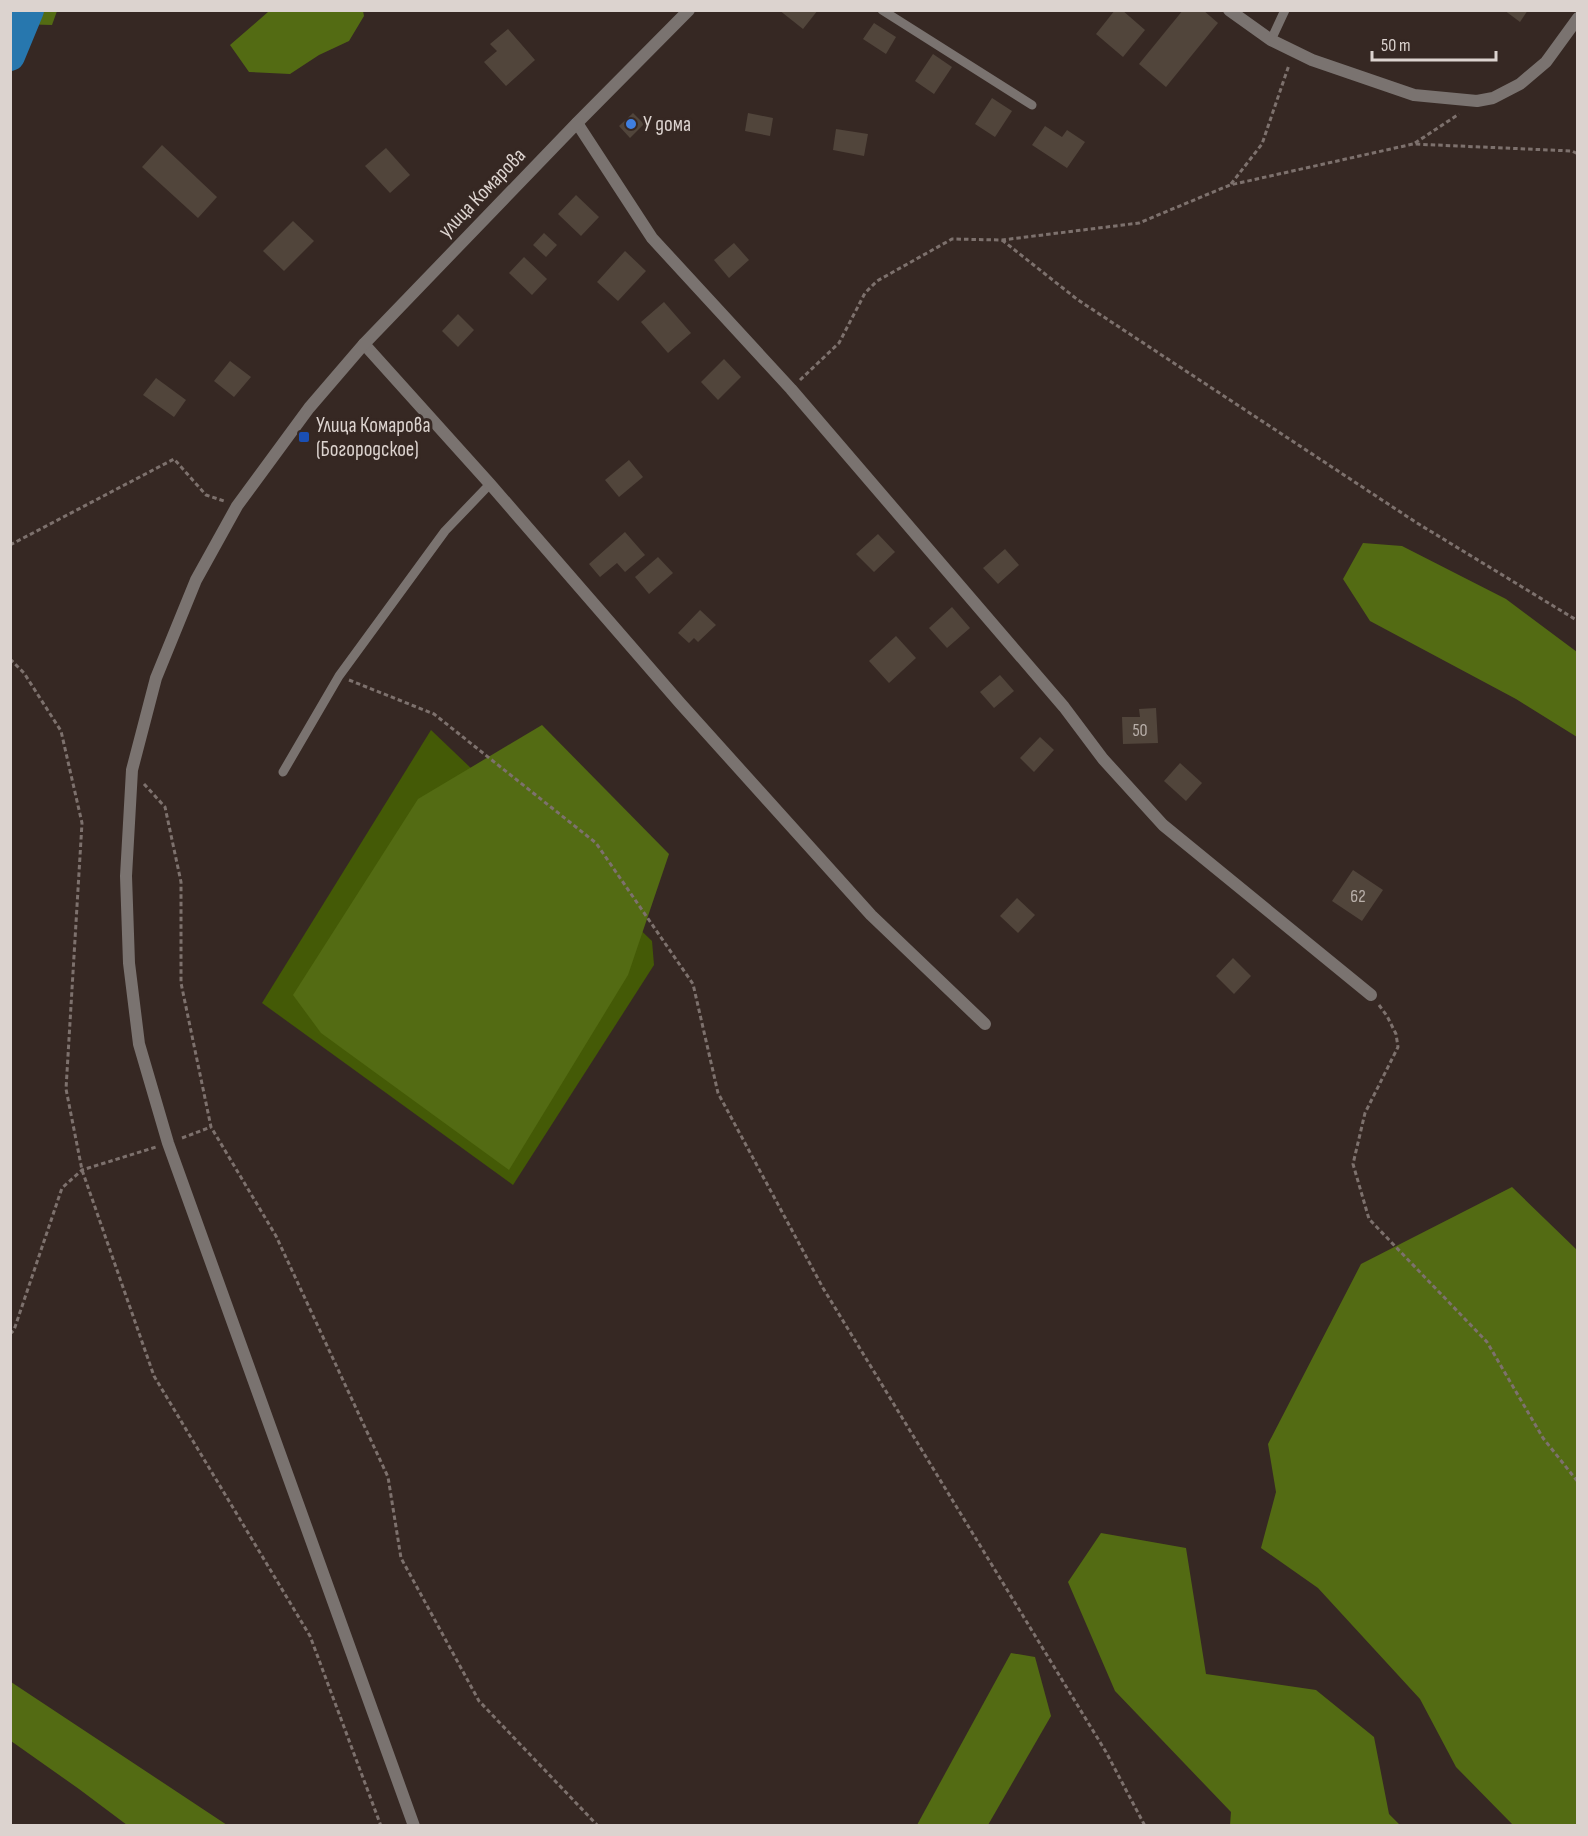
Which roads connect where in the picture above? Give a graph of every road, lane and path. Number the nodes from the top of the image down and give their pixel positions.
1 (689, 10) edge
2 (882, 10) edge
3 (1229, 10) edge
4 (1285, 10) edge
5 (1578, 18) edge
6 (1271, 40) junction
7 (1293, 52) junction
8 (1477, 101) junction
9 (1032, 105) dead end
10 (577, 123) junction
11 (1413, 144) junction
12 (1578, 154) edge
13 (1230, 185) junction
14 (1002, 240) junction
15 (364, 344) junction
16 (791, 389) junction
17 (490, 484) junction
18 (237, 506) junction
19 (10, 545) edge
20 (1578, 621) edge
21 (10, 659) edge
22 (339, 676) junction
23 (132, 770) junction
24 (284, 772) dead end
25 (1371, 995) joint
26 (985, 1024) dead end
27 (211, 1127) junction
28 (168, 1143) junction
29 (82, 1170) junction
30 (10, 1334) edge
31 (1578, 1482) edge
32 (381, 1826) edge
33 (414, 1826) edge
34 (598, 1826) edge
35 (1145, 1826) edge

1 - 10 street, улица Комарова
2 - 9 lane
3 - 6 street
4 - 6 lane
5 - 8 street
6 - 7 street
7 - 8 street
7 - 13 path
8 - 11 path
10 - 15 street, улица Комарова
10 - 16 street
11 - 12 path
11 - 13 path
13 - 14 path
14 - 16 path
14 - 20 path
15 - 17 street
15 - 18 street, улица Комарова
16 - 25 street
17 - 22 lane
17 - 26 street
18 - 19 path
18 - 23 street, улица Комарова
21 - 29 path
22 - 24 lane
22 - 35 path
23 - 27 path
23 - 28 street, улица Комарова
25 - 31 path
27 - 28 path
27 - 34 path
28 - 29 path
28 - 33 street, улица Комарова
29 - 30 path
29 - 32 path

